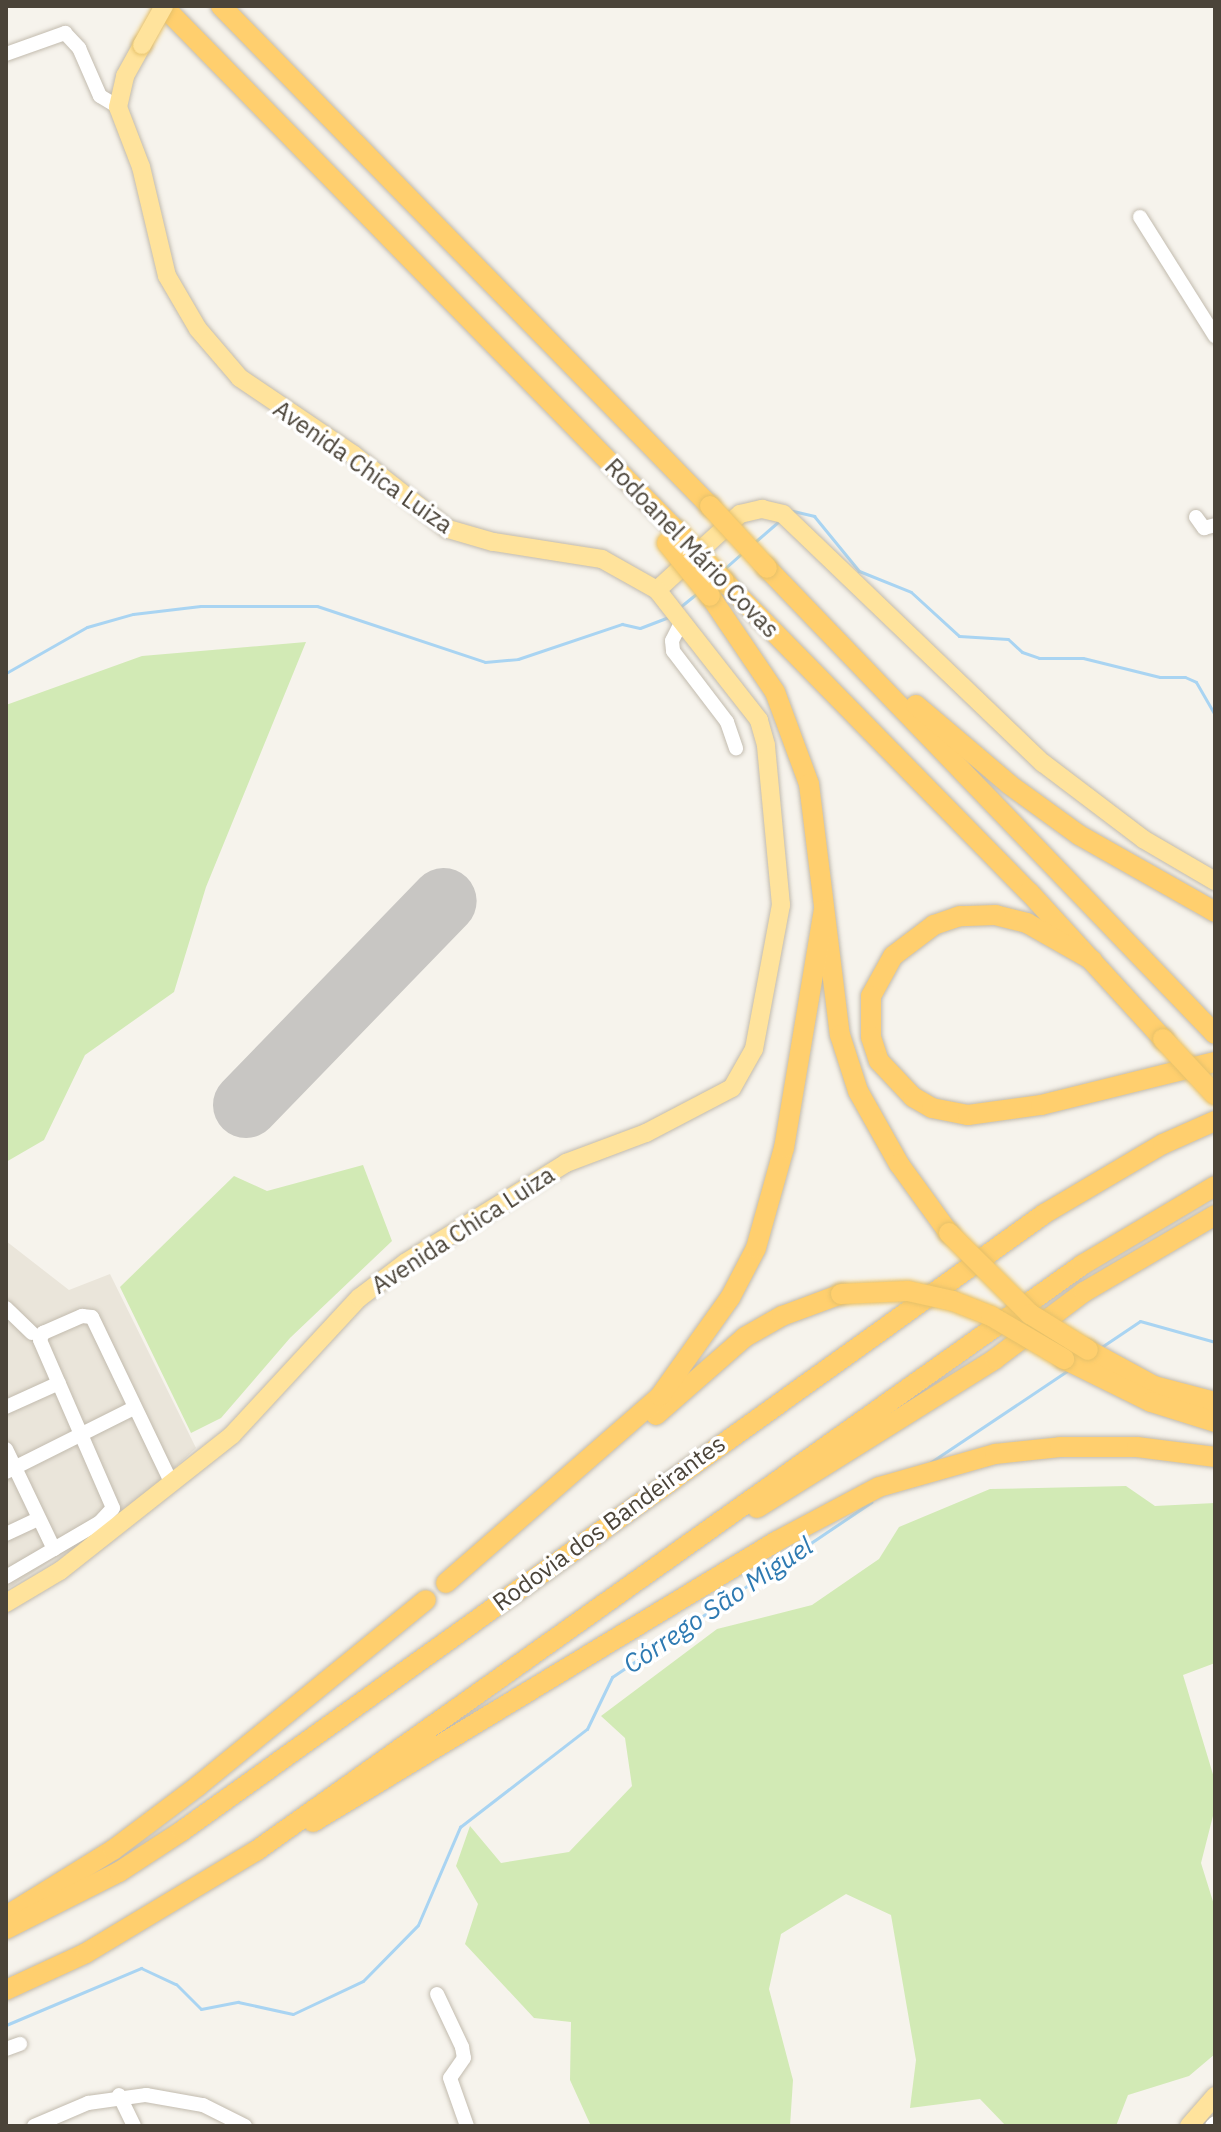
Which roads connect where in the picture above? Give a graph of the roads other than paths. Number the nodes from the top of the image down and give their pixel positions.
1 (164, 6) edge
2 (221, 6) edge
3 (6, 54) edge
4 (118, 107) junction
5 (1140, 217) dead end
6 (1215, 336) edge
7 (1196, 517) dead end
8 (1215, 525) edge
9 (771, 572) junction
10 (717, 588) junction
11 (657, 590) junction
12 (682, 621) junction
13 (736, 748) dead end
14 (1215, 881) edge
15 (824, 910) junction
16 (1215, 912) edge
17 (1092, 960) junction
18 (1209, 1028) edge
19 (1215, 1062) edge
20 (1215, 1095) edge
21 (1215, 1121) edge
22 (1215, 1186) edge
23 (1215, 1215) edge
24 (6, 1308) edge
25 (32, 1333) dead end
26 (59, 1383) junction
27 (1215, 1402) edge
28 (6, 1407) edge
29 (134, 1408) junction
30 (1215, 1422) edge
31 (625, 1431) junction
32 (81, 1435) junction
33 (6, 1449) edge
34 (1215, 1457) edge
35 (11, 1470) edge
36 (170, 1480) junction
37 (38, 1519) junction
38 (6, 1534) edge
39 (54, 1549) junction
40 (6, 1577) edge
41 (446, 1583) dead end
42 (630, 1584) junction
43 (426, 1600) dead end
44 (6, 1603) edge
45 (256, 1851) junction
46 (6, 1916) edge
47 (6, 1929) edge
48 (6, 1990) edge
49 (437, 1994) dead end
50 (119, 2095) junction
51 (1215, 2096) edge
52 (34, 2126) edge
53 (134, 2126) edge
54 (245, 2126) edge
55 (467, 2126) edge
56 (1189, 2126) edge

1 - 4 main road, bridge
1 - 10 highway, Rodoanel Mário Covas, bridge
2 - 9 highway, Rodoanel Mário Covas, bridge
3 - 4 street
4 - 11 main road, Avenida Chica Luiza
5 - 6 street
7 - 8 street
9 - 16 highway
9 - 18 highway, Rodoanel Mário Covas
10 - 15 highway
10 - 17 highway, Rodoanel Mário Covas
11 - 12 main road, Avenida Chica Luiza
11 - 14 main road
12 - 13 street
12 - 36 main road, Avenida Chica Luiza
15 - 27 highway, bridge
15 - 31 highway
17 - 19 highway
17 - 20 highway, Rodoanel Mário Covas, bridge
21 - 47 highway, Rodovia dos Bandeirantes
22 - 42 highway
23 - 42 highway
24 - 25 street
26 - 28 street
26 - 29 street
26 - 32 street
29 - 32 street
29 - 36 street
30 - 31 highway, bridge
31 - 41 highway
32 - 35 street
32 - 39 street
33 - 35 street
34 - 45 highway
35 - 37 street
36 - 44 main road, Avenida Chica Luiza
37 - 38 street
37 - 39 street
39 - 40 street
42 - 45 highway
43 - 46 highway
45 - 48 highway
49 - 55 street
50 - 52 street
50 - 53 street
50 - 54 street
51 - 56 main road

